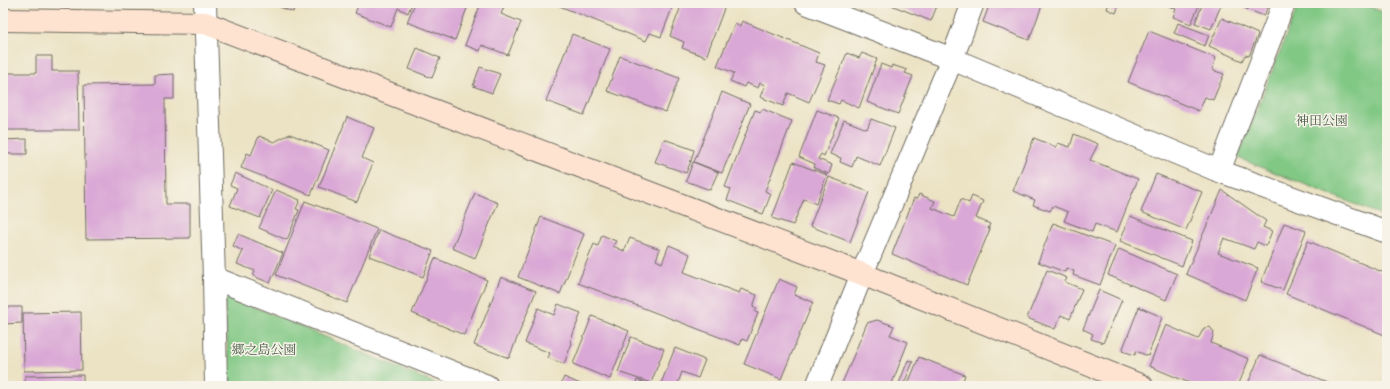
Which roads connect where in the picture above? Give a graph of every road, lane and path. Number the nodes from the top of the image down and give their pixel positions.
1 (806, 3) edge
2 (974, 3) edge
3 (1284, 3) edge
4 (205, 13) edge
5 (3, 20) edge
6 (952, 59) junction
7 (1219, 171) junction
8 (1387, 232) edge
9 (862, 274) junction
10 (214, 278) junction
11 (216, 386) edge
12 (487, 386) edge
13 (817, 386) edge
14 (1142, 386) edge

1 - 6 street
2 - 6 street
3 - 7 street
4 - 5 street
4 - 9 street
4 - 10 street
6 - 7 street
6 - 9 street
7 - 8 street
9 - 13 street
9 - 14 street
10 - 11 street
10 - 12 street

